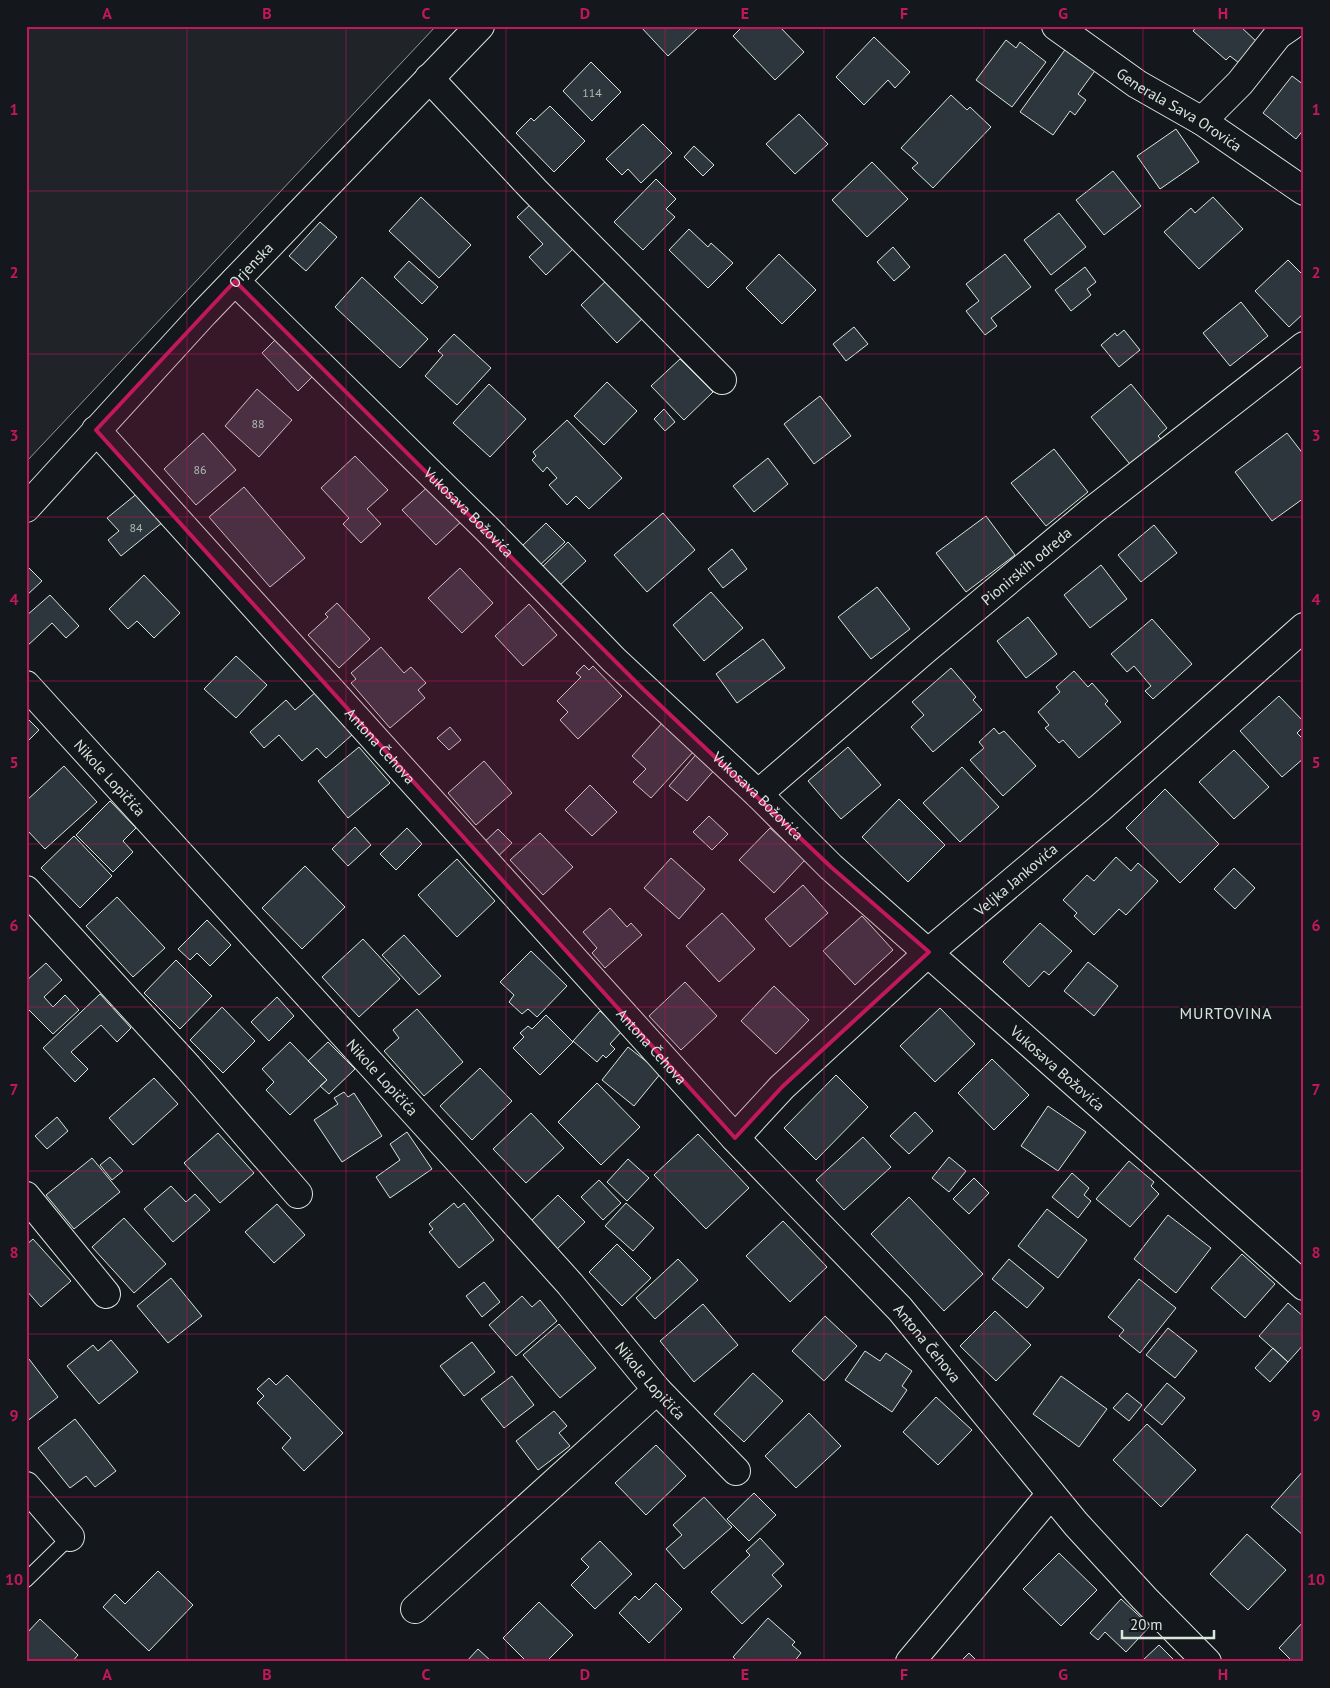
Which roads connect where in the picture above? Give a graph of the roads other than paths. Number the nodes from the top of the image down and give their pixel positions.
1 (480, 26) edge
2 (1056, 26) edge
3 (1291, 26) edge
4 (429, 78) junction
5 (1202, 121) junction
6 (1304, 191) edge
7 (235, 281) junction
8 (1304, 346) edge
9 (722, 380) dead end
10 (96, 430) junction
11 (26, 508) edge
12 (1304, 628) edge
13 (26, 685) edge
14 (758, 794) junction
15 (26, 890) edge
16 (930, 952) junction
17 (734, 1138) junction
18 (298, 1194) dead end
19 (26, 1196) edge
20 (1304, 1286) edge
21 (106, 1294) dead end
22 (657, 1390) junction
23 (736, 1471) dead end
24 (26, 1486) edge
25 (1052, 1494) junction
26 (70, 1537) joint
27 (26, 1580) edge
28 (415, 1609) dead end
29 (910, 1662) edge
30 (1207, 1662) edge

1 - 4 street, Orjenska
2 - 5 street, Generala Sava Orovića
3 - 5 street
4 - 7 street, Orjenska
4 - 9 street
5 - 6 street, Generala Sava Orovića
7 - 10 street, Orjenska
7 - 14 street, Vukosava Božovića
8 - 14 street, Pionirskih odreda
10 - 11 street, Orjenska
10 - 17 street, Antona Čehova
12 - 16 street, Veljka Jankovića
13 - 22 street, Nikole Lopičića
14 - 16 street, Vukosava Božovića
15 - 18 street
16 - 17 street, Veljka Jankovića
16 - 20 street, Vukosava Božovića
17 - 25 street, Antona Čehova
19 - 21 street
22 - 23 street, Nikole Lopičića
22 - 28 street
24 - 26 street
25 - 29 street
25 - 30 street, Antona Čehova
26 - 27 lane

